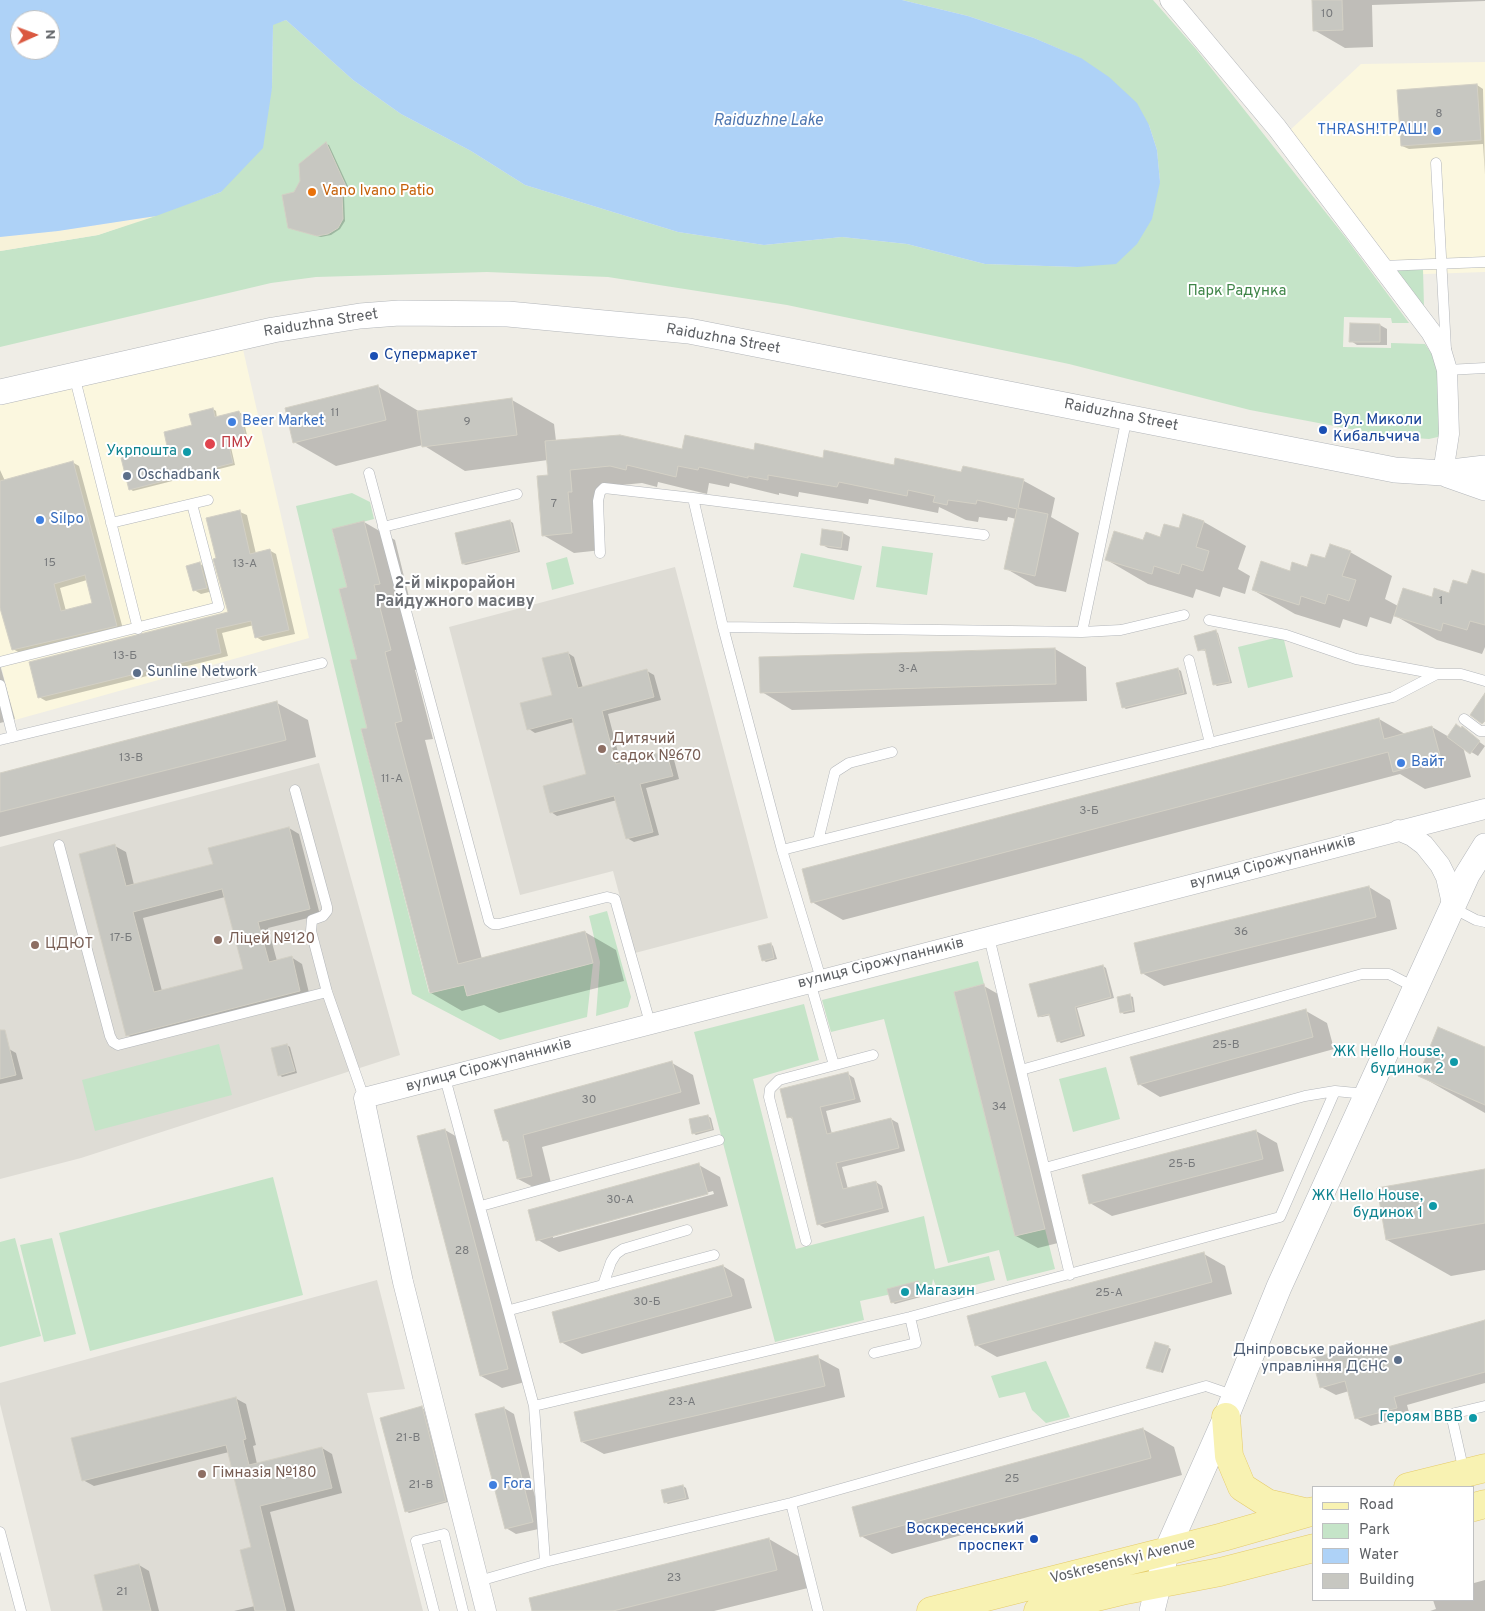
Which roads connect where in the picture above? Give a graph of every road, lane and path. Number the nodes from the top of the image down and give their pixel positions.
1 (1170, 0) edge
2 (1436, 163) dead end
3 (1485, 262) edge
4 (1443, 264) junction
5 (1382, 266) junction
6 (1485, 368) edge
7 (1447, 370) junction
8 (74, 374) junction
9 (0, 392) edge
10 (1127, 417) junction
11 (1485, 468) edge
12 (369, 473) dead end
13 (1444, 473) junction
14 (1485, 488) edge
15 (517, 494) dead end
16 (694, 498) junction
17 (208, 500) dead end
18 (192, 504) junction
19 (111, 523) junction
20 (383, 527) junction
21 (984, 535) dead end
22 (600, 553) dead end
23 (1184, 614) dead end
24 (1209, 620) dead end
25 (723, 627) junction
26 (138, 628) junction
27 (1082, 632) junction
28 (1189, 660) dead end
29 (0, 662) edge
30 (322, 663) dead end
31 (1437, 674) junction
32 (1485, 681) edge
33 (0, 685) edge
34 (1464, 719) dead end
35 (1485, 731) edge
36 (13, 737) junction
37 (0, 740) edge
38 (1210, 743) junction
39 (892, 752) dead end
40 (295, 790) dead end
41 (1485, 809) edge
42 (1398, 830) junction
43 (818, 841) junction
44 (59, 845) dead end
45 (1485, 846) edge
46 (782, 850) junction
47 (1453, 908) junction
48 (1485, 922) edge
49 (989, 937) junction
50 (815, 981) junction
51 (1416, 988) junction
52 (327, 992) junction
53 (650, 1023) junction
54 (873, 1055) dead end
55 (834, 1065) junction
56 (1021, 1070) junction
57 (445, 1078) junction
58 (1336, 1091) junction
59 (1366, 1094) junction
60 (364, 1098) junction
61 (719, 1140) dead end
62 (1046, 1168) junction
63 (481, 1206) junction
64 (687, 1230) dead end
65 (806, 1240) dead end
66 (714, 1255) dead end
67 (1070, 1275) junction
68 (603, 1285) junction
69 (510, 1310) junction
70 (910, 1317) junction
71 (874, 1353) dead end
72 (534, 1406) junction
73 (1231, 1406) junction
74 (1485, 1406) edge
75 (1475, 1470) edge
76 (1412, 1486) edge
77 (791, 1503) junction
78 (1310, 1512) edge
79 (0, 1532) edge
80 (1312, 1549) edge
81 (1167, 1550) junction
82 (545, 1562) junction
83 (453, 1571) junction
84 (476, 1573) junction
85 (1159, 1583) junction
86 (21, 1611) edge
87 (434, 1611) edge
88 (463, 1611) edge
89 (486, 1611) edge
90 (818, 1611) edge
91 (931, 1611) edge
92 (1044, 1611) edge
93 (1152, 1611) edge

1 - 5 street
2 - 4 lane
3 - 4 lane
4 - 5 lane
4 - 7 lane
5 - 7 street
6 - 7 lane
7 - 13 street
8 - 9 street, Raiduzhna Street
8 - 10 street, Raiduzhna Street
8 - 19 lane
10 - 13 street, Raiduzhna Street
10 - 27 lane
11 - 13 street, Raiduzhna Street
12 - 20 lane
13 - 14 street, Raiduzhna Street
15 - 20 lane
16 - 21 lane
16 - 22 lane
16 - 25 lane
17 - 18 lane
18 - 19 lane
18 - 26 lane
19 - 26 lane
20 - 53 lane
23 - 27 lane
24 - 31 lane
25 - 27 lane
25 - 46 lane
26 - 29 lane
28 - 38 lane
30 - 36 lane
31 - 32 lane
31 - 38 lane
33 - 36 lane
34 - 35 lane
36 - 37 lane
38 - 43 lane
39 - 43 lane
40 - 52 lane
41 - 42 street, вулиця Сірожупанників
42 - 47 street
42 - 49 street, вулиця Сірожупанників
43 - 46 lane
44 - 52 lane
45 - 47 street
46 - 50 lane
47 - 48 lane
47 - 51 street
49 - 50 street, вулиця Сірожупанників
49 - 56 lane
50 - 53 street, вулиця Сірожупанників
50 - 55 lane
51 - 56 lane
51 - 59 street
52 - 60 lane
53 - 57 street, вулиця Сірожупанників
54 - 55 lane
55 - 65 lane
56 - 62 lane
57 - 60 street, вулиця Сірожупанників
57 - 63 lane
58 - 59 lane
58 - 62 lane
58 - 67 lane
59 - 73 street
60 - 84 street
61 - 63 lane
62 - 67 lane
63 - 69 lane
64 - 68 lane
66 - 68 lane
67 - 70 lane
68 - 69 lane
69 - 72 lane
70 - 71 lane
70 - 72 lane
72 - 82 lane
73 - 77 lane
73 - 78 main road
73 - 81 street
74 - 75 lane
75 - 76 main road
77 - 82 lane
77 - 90 lane
78 - 81 main road, Voskresenskyi Avenue
79 - 86 lane
80 - 85 main road, Voskresenskyi Avenue
81 - 85 street
81 - 91 main road, Voskresenskyi Avenue
82 - 84 lane
83 - 84 lane
83 - 87 lane
83 - 88 lane
84 - 89 street
85 - 92 main road, Voskresenskyi Avenue
85 - 93 street

